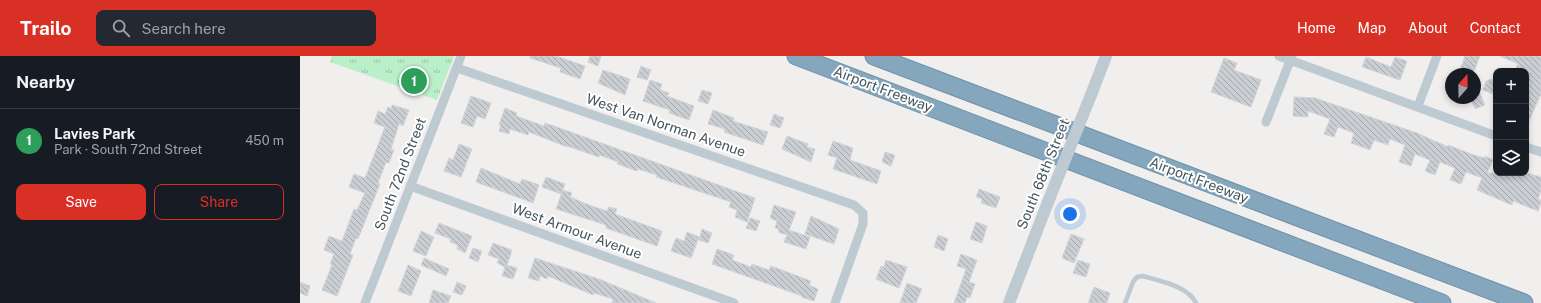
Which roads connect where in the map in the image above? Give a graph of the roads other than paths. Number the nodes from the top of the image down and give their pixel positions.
1 (461, 56) edge
2 (796, 56) edge
3 (874, 56) edge
4 (1106, 56) edge
5 (1279, 56) edge
6 (1437, 56) edge
7 (1292, 58) edge
8 (457, 68) junction
9 (1418, 106) junction
10 (1266, 122) dead end
11 (1493, 135) edge
12 (1529, 148) edge
13 (1541, 152) edge
14 (410, 186) junction
15 (366, 303) edge
16 (734, 303) edge
17 (835, 303) edge
18 (1009, 303) edge
19 (1124, 303) edge
20 (1196, 303) edge
21 (1442, 303) edge
22 (1524, 303) edge

1 - 8 street, South 72nd Street
2 - 21 highway, Airport Freeway
3 - 22 highway, Airport Freeway
4 - 18 street, South 68th Street, bridge
5 - 7 street
6 - 9 street
7 - 9 street
7 - 10 street
8 - 14 street, South 72nd Street
8 - 17 street, West Van Norman Avenue
9 - 11 street
12 - 13 street
14 - 15 street, South 72nd Street
14 - 16 street, West Armour Avenue
19 - 20 lane

